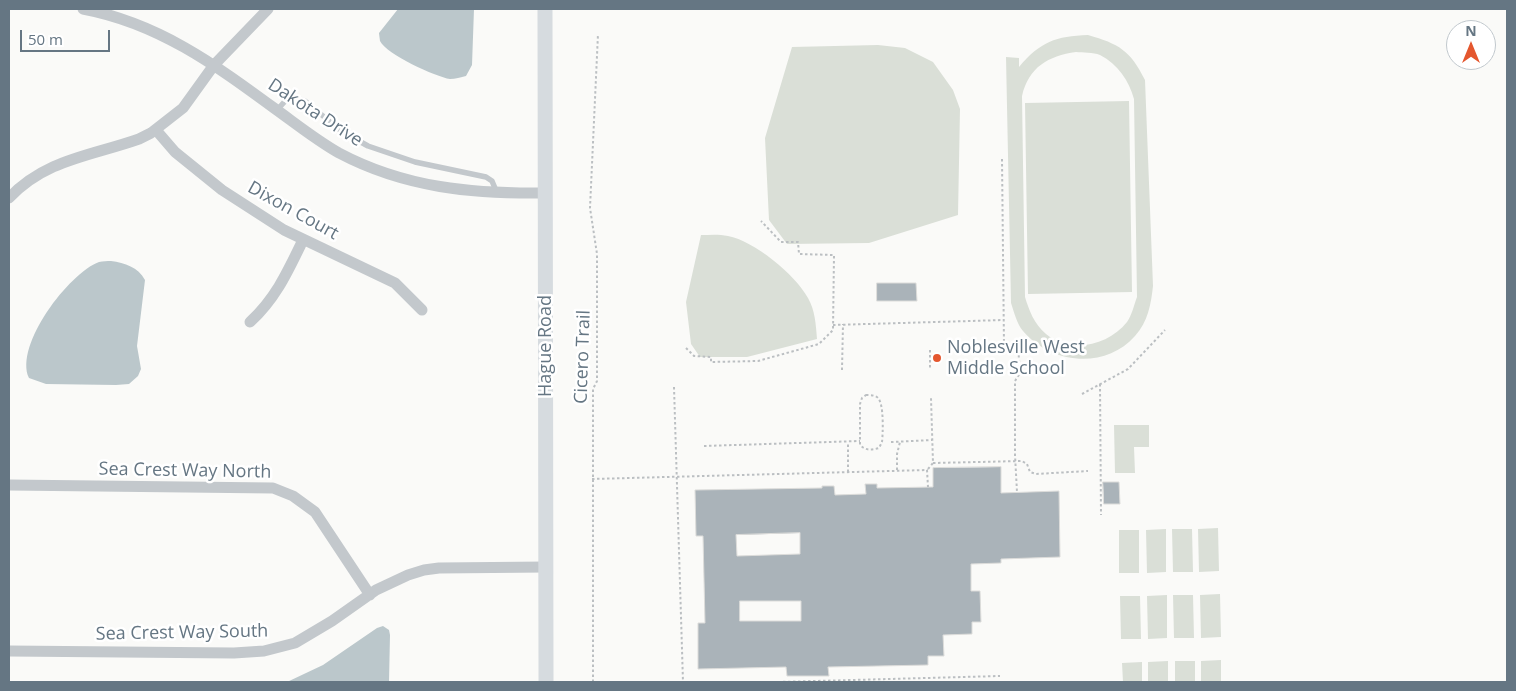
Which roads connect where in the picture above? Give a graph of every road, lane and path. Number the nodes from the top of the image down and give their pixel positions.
1 (83, 9) edge
2 (268, 9) edge
3 (546, 9) edge
4 (598, 34) dead end
5 (214, 64) junction
6 (277, 110) junction
7 (156, 130) junction
8 (1002, 159) dead end
9 (497, 193) junction
10 (546, 193) junction
11 (9, 198) edge
12 (761, 221) dead end
13 (303, 240) junction
14 (422, 310) dead end
15 (1004, 320) junction
16 (250, 322) dead end
17 (843, 324) junction
18 (834, 325) junction
19 (1165, 330) dead end
20 (686, 348) dead end
21 (930, 350) dead end
22 (842, 370) dead end
23 (930, 370) dead end
24 (1100, 384) junction
25 (674, 387) dead end
26 (1082, 394) dead end
27 (931, 398) dead end
28 (932, 440) junction
29 (860, 441) junction
30 (848, 442) junction
31 (891, 442) dead end
32 (900, 442) junction
33 (704, 446) dead end
34 (1016, 461) junction
35 (933, 463) junction
36 (896, 470) junction
37 (928, 470) junction
38 (1088, 471) dead end
39 (848, 472) junction
40 (677, 476) junction
41 (592, 479) junction
42 (9, 485) edge
43 (928, 487) dead end
44 (1017, 492) dead end
45 (1101, 515) dead end
46 (546, 567) junction
47 (370, 595) junction
48 (9, 651) edge
49 (1000, 676) dead end
50 (546, 682) edge
51 (593, 682) edge
52 (683, 682) edge
53 (778, 682) edge

1 - 5 street, Dakota Drive
2 - 5 street
3 - 10 main road, Hague Road
4 - 41 path, Cicero Trail
5 - 6 street, Dakota Drive
5 - 7 street
6 - 9 street, Dakota Drive
6 - 9 lane
7 - 11 street
7 - 13 street, Dixon Court
8 - 15 path
9 - 10 street, Dakota Drive
10 - 46 main road, Hague Road
12 - 18 path
13 - 14 street, Dixon Court
13 - 16 street
15 - 17 path
15 - 34 path
17 - 18 path
17 - 22 path
18 - 20 path
19 - 24 path
21 - 23 path
24 - 26 path
24 - 45 path
25 - 40 path
27 - 28 path
28 - 32 path
28 - 35 path
29 - 29 path
29 - 30 path
30 - 33 path
30 - 39 path
31 - 32 path
32 - 36 path
34 - 35 path
34 - 38 path
34 - 44 path
35 - 37 path
36 - 37 path
36 - 39 path
37 - 43 path
39 - 40 path
40 - 41 path
40 - 52 path
41 - 51 path, Cicero Trail
42 - 47 street, Sea Crest Way North
46 - 47 street, Sea Crest Way South
46 - 50 main road, Hague Road
47 - 48 street, Sea Crest Way South
49 - 53 path

